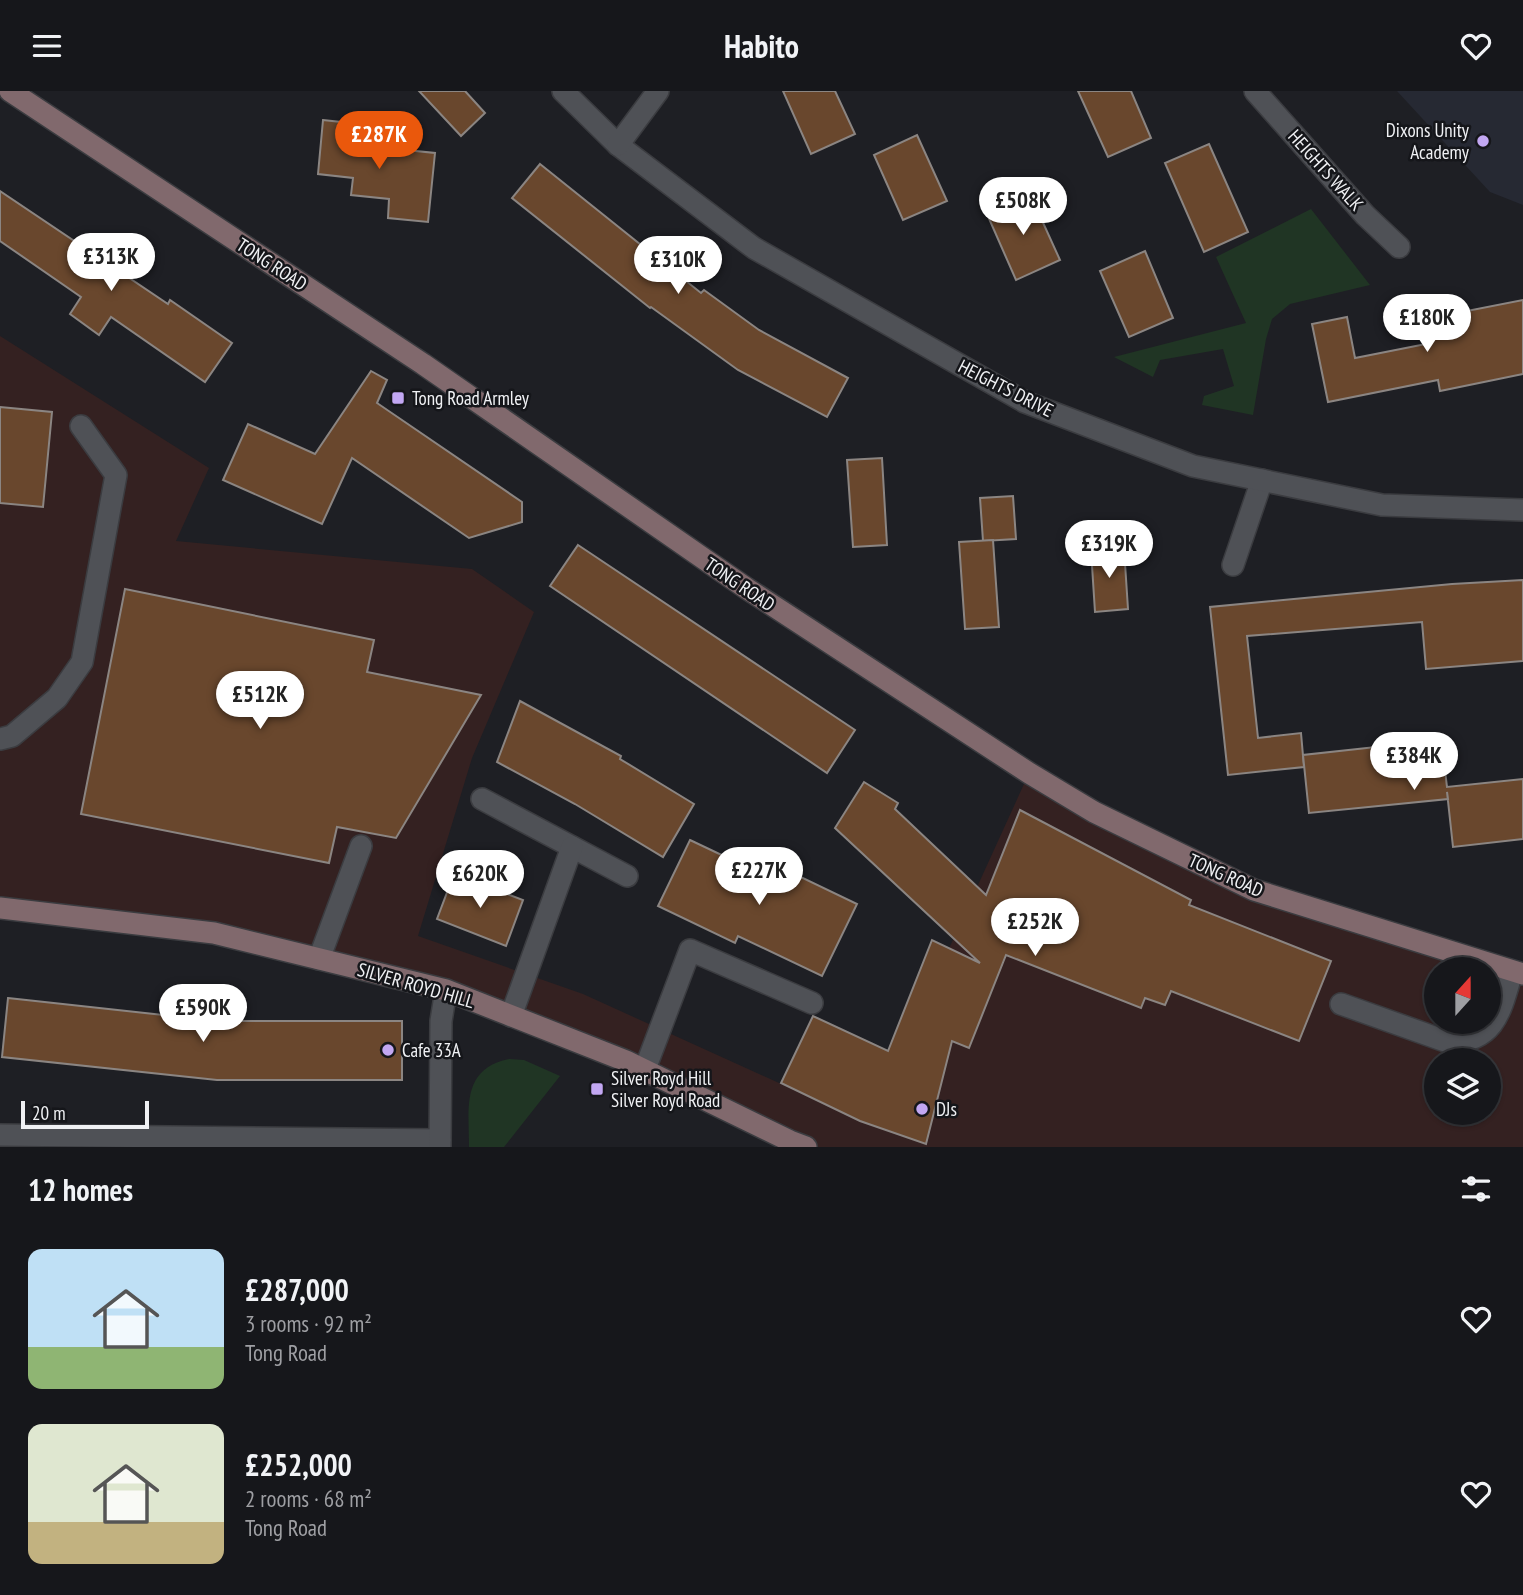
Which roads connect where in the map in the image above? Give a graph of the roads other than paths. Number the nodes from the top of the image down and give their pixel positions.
1 (10, 91) edge
2 (562, 91) edge
3 (658, 91) edge
4 (1255, 91) edge
5 (618, 145) junction
6 (1399, 247) dead end
7 (81, 426) dead end
8 (1262, 480) junction
9 (1523, 510) edge
10 (1233, 565) dead end
11 (0, 739) edge
12 (482, 799) dead end
13 (361, 846) dead end
14 (572, 847) junction
15 (627, 876) dead end
16 (0, 908) edge
17 (319, 959) junction
18 (1518, 973) edge
19 (446, 990) junction
20 (812, 1003) dead end
21 (1341, 1004) dead end
22 (511, 1016) junction
23 (645, 1069) junction
24 (0, 1135) edge
25 (440, 1143) edge
26 (806, 1147) edge

1 - 18 main road, TONG ROAD
2 - 5 street, HEIGHTS DRIVE
3 - 5 street
4 - 6 street, HEIGHTS WALK
5 - 8 street, HEIGHTS DRIVE
7 - 11 street
8 - 9 street, HEIGHTS DRIVE
8 - 10 street
12 - 14 street
13 - 17 street
14 - 15 street
14 - 22 street
16 - 17 main road, SILVER ROYD HILL
17 - 19 main road, SILVER ROYD HILL
18 - 21 street
19 - 22 main road, SILVER ROYD HILL
19 - 25 street
20 - 23 street
22 - 23 main road, SILVER ROYD HILL
23 - 26 main road, SILVER ROYD HILL
24 - 25 street

